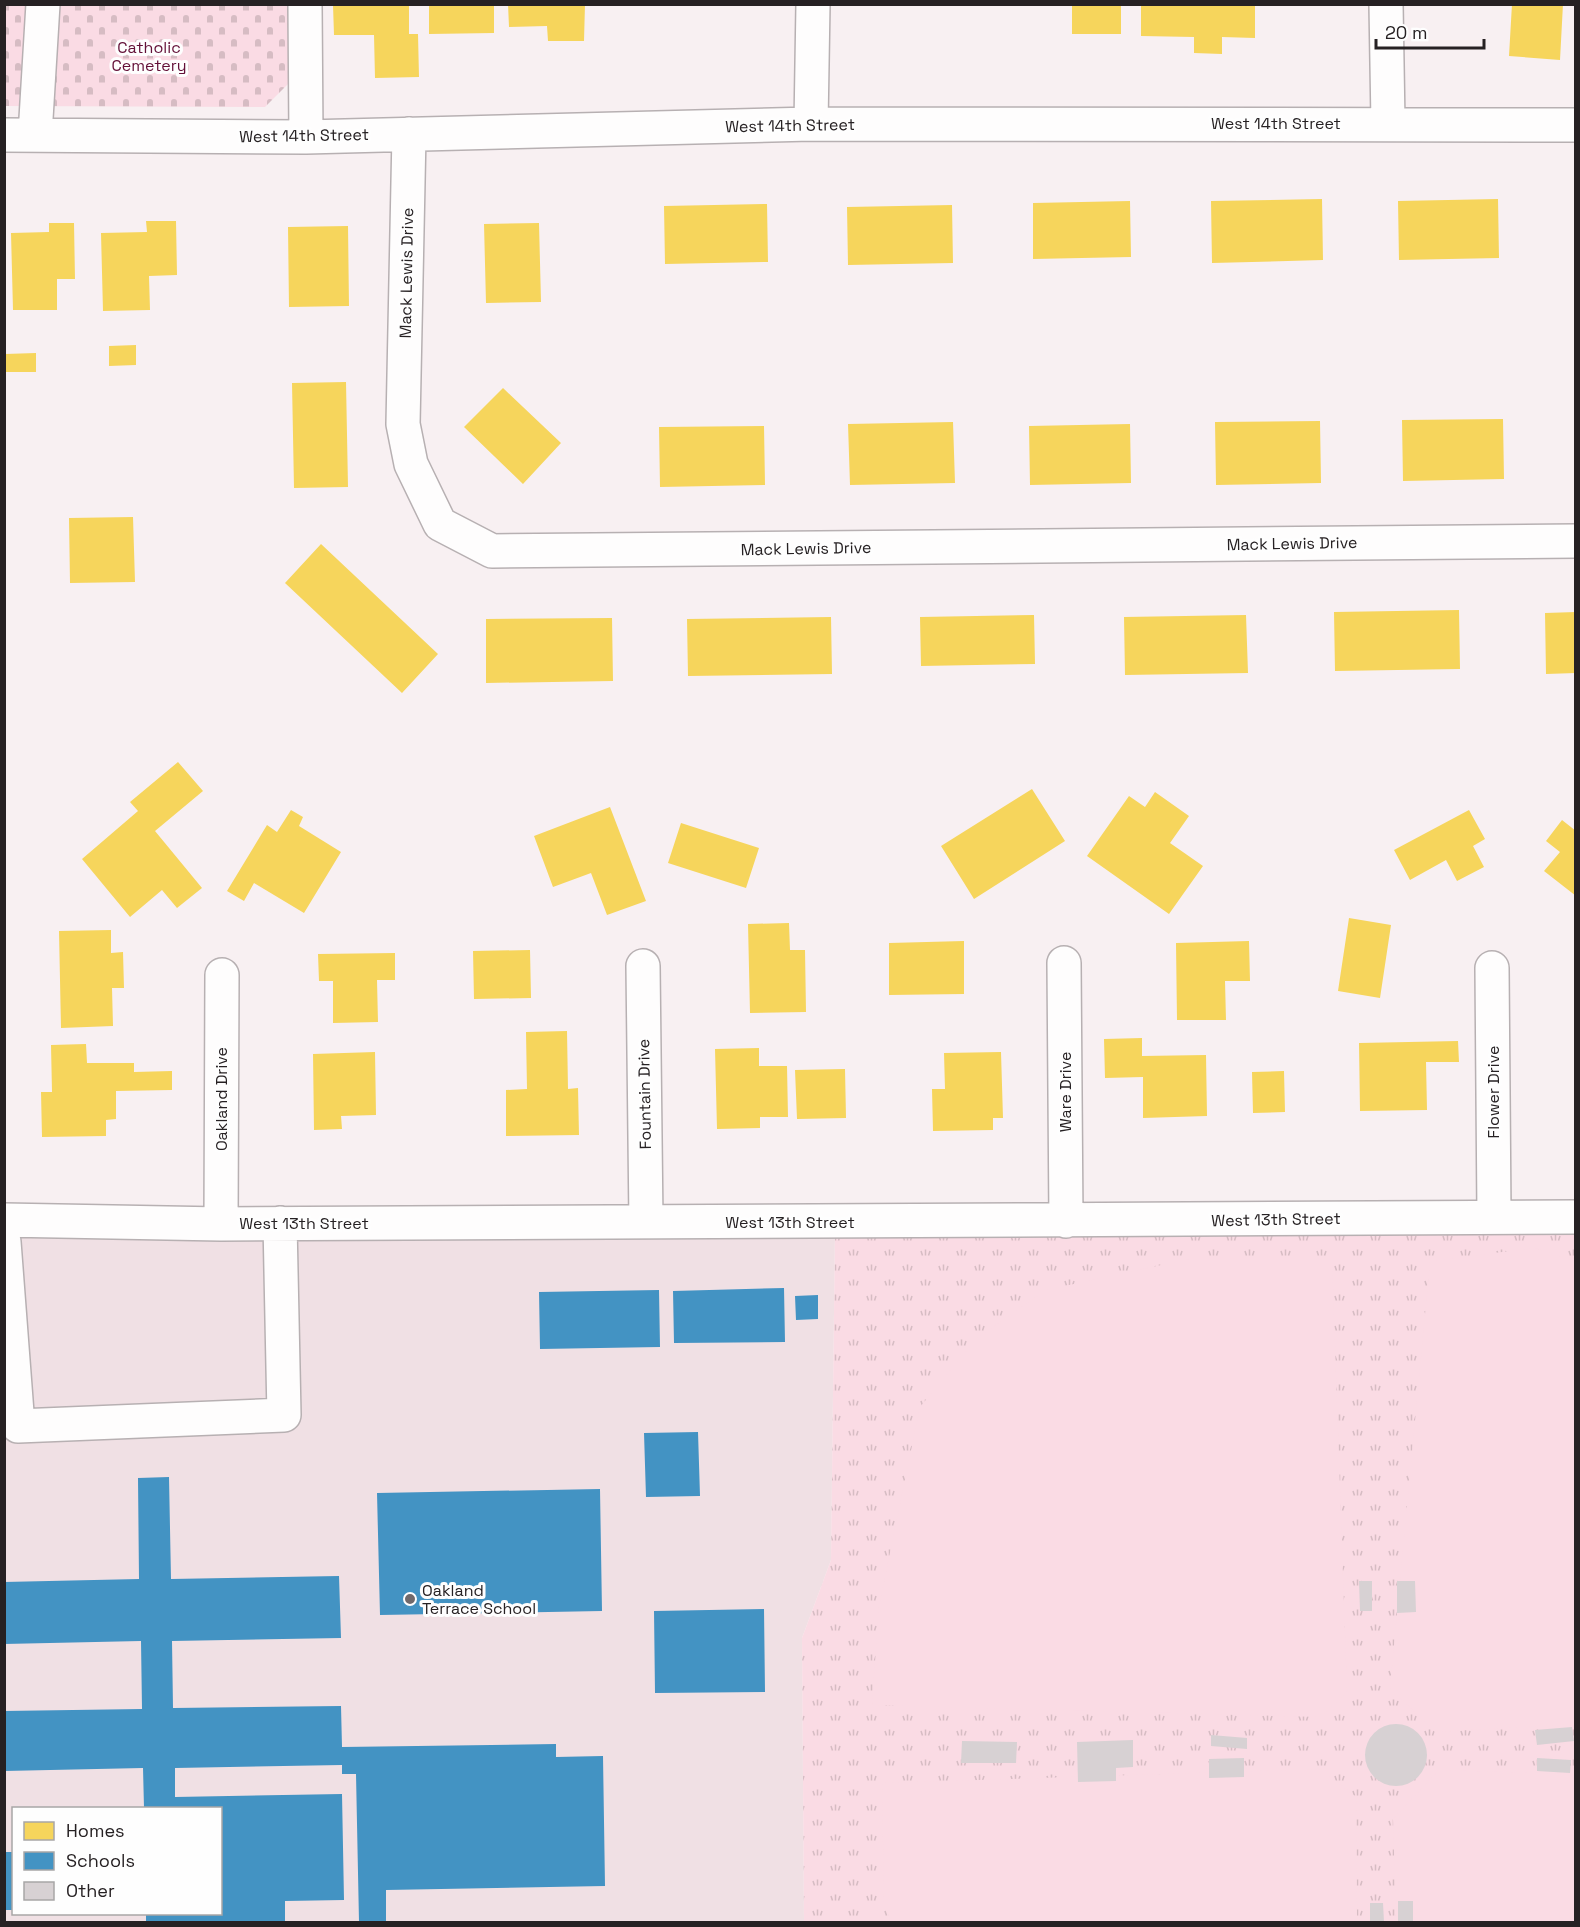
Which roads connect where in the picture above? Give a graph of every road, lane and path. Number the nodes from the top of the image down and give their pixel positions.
1 (43, 4) edge
2 (305, 4) edge
3 (813, 4) edge
4 (1386, 4) edge
5 (1388, 123) junction
6 (811, 124) junction
7 (1575, 125) edge
8 (409, 134) junction
9 (20, 135) edge
10 (306, 137) junction
11 (1575, 541) edge
12 (1064, 963) dead end
13 (642, 966) dead end
14 (1492, 968) dead end
15 (222, 975) dead end
16 (1494, 1216) junction
17 (1575, 1217) edge
18 (4, 1220) edge
19 (1066, 1221) junction
20 (646, 1222) junction
21 (280, 1223) junction
22 (221, 1224) junction
23 (4, 1242) edge

1 - 9 street
2 - 10 street
3 - 6 street
4 - 5 street
5 - 6 street, West 14th Street
5 - 7 street, West 14th Street
6 - 8 street, West 14th Street
8 - 10 street, West 14th Street
8 - 11 street, Mack Lewis Drive
9 - 10 street, West 14th Street
12 - 19 street, Ware Drive
13 - 20 street, Fountain Drive
14 - 16 street, Flower Drive
15 - 22 street, Oakland Drive
16 - 17 street, West 13th Street
16 - 19 street, West 13th Street
18 - 22 street, West 13th Street
19 - 20 street, West 13th Street
20 - 21 street, West 13th Street
21 - 22 street, West 13th Street
21 - 23 street

